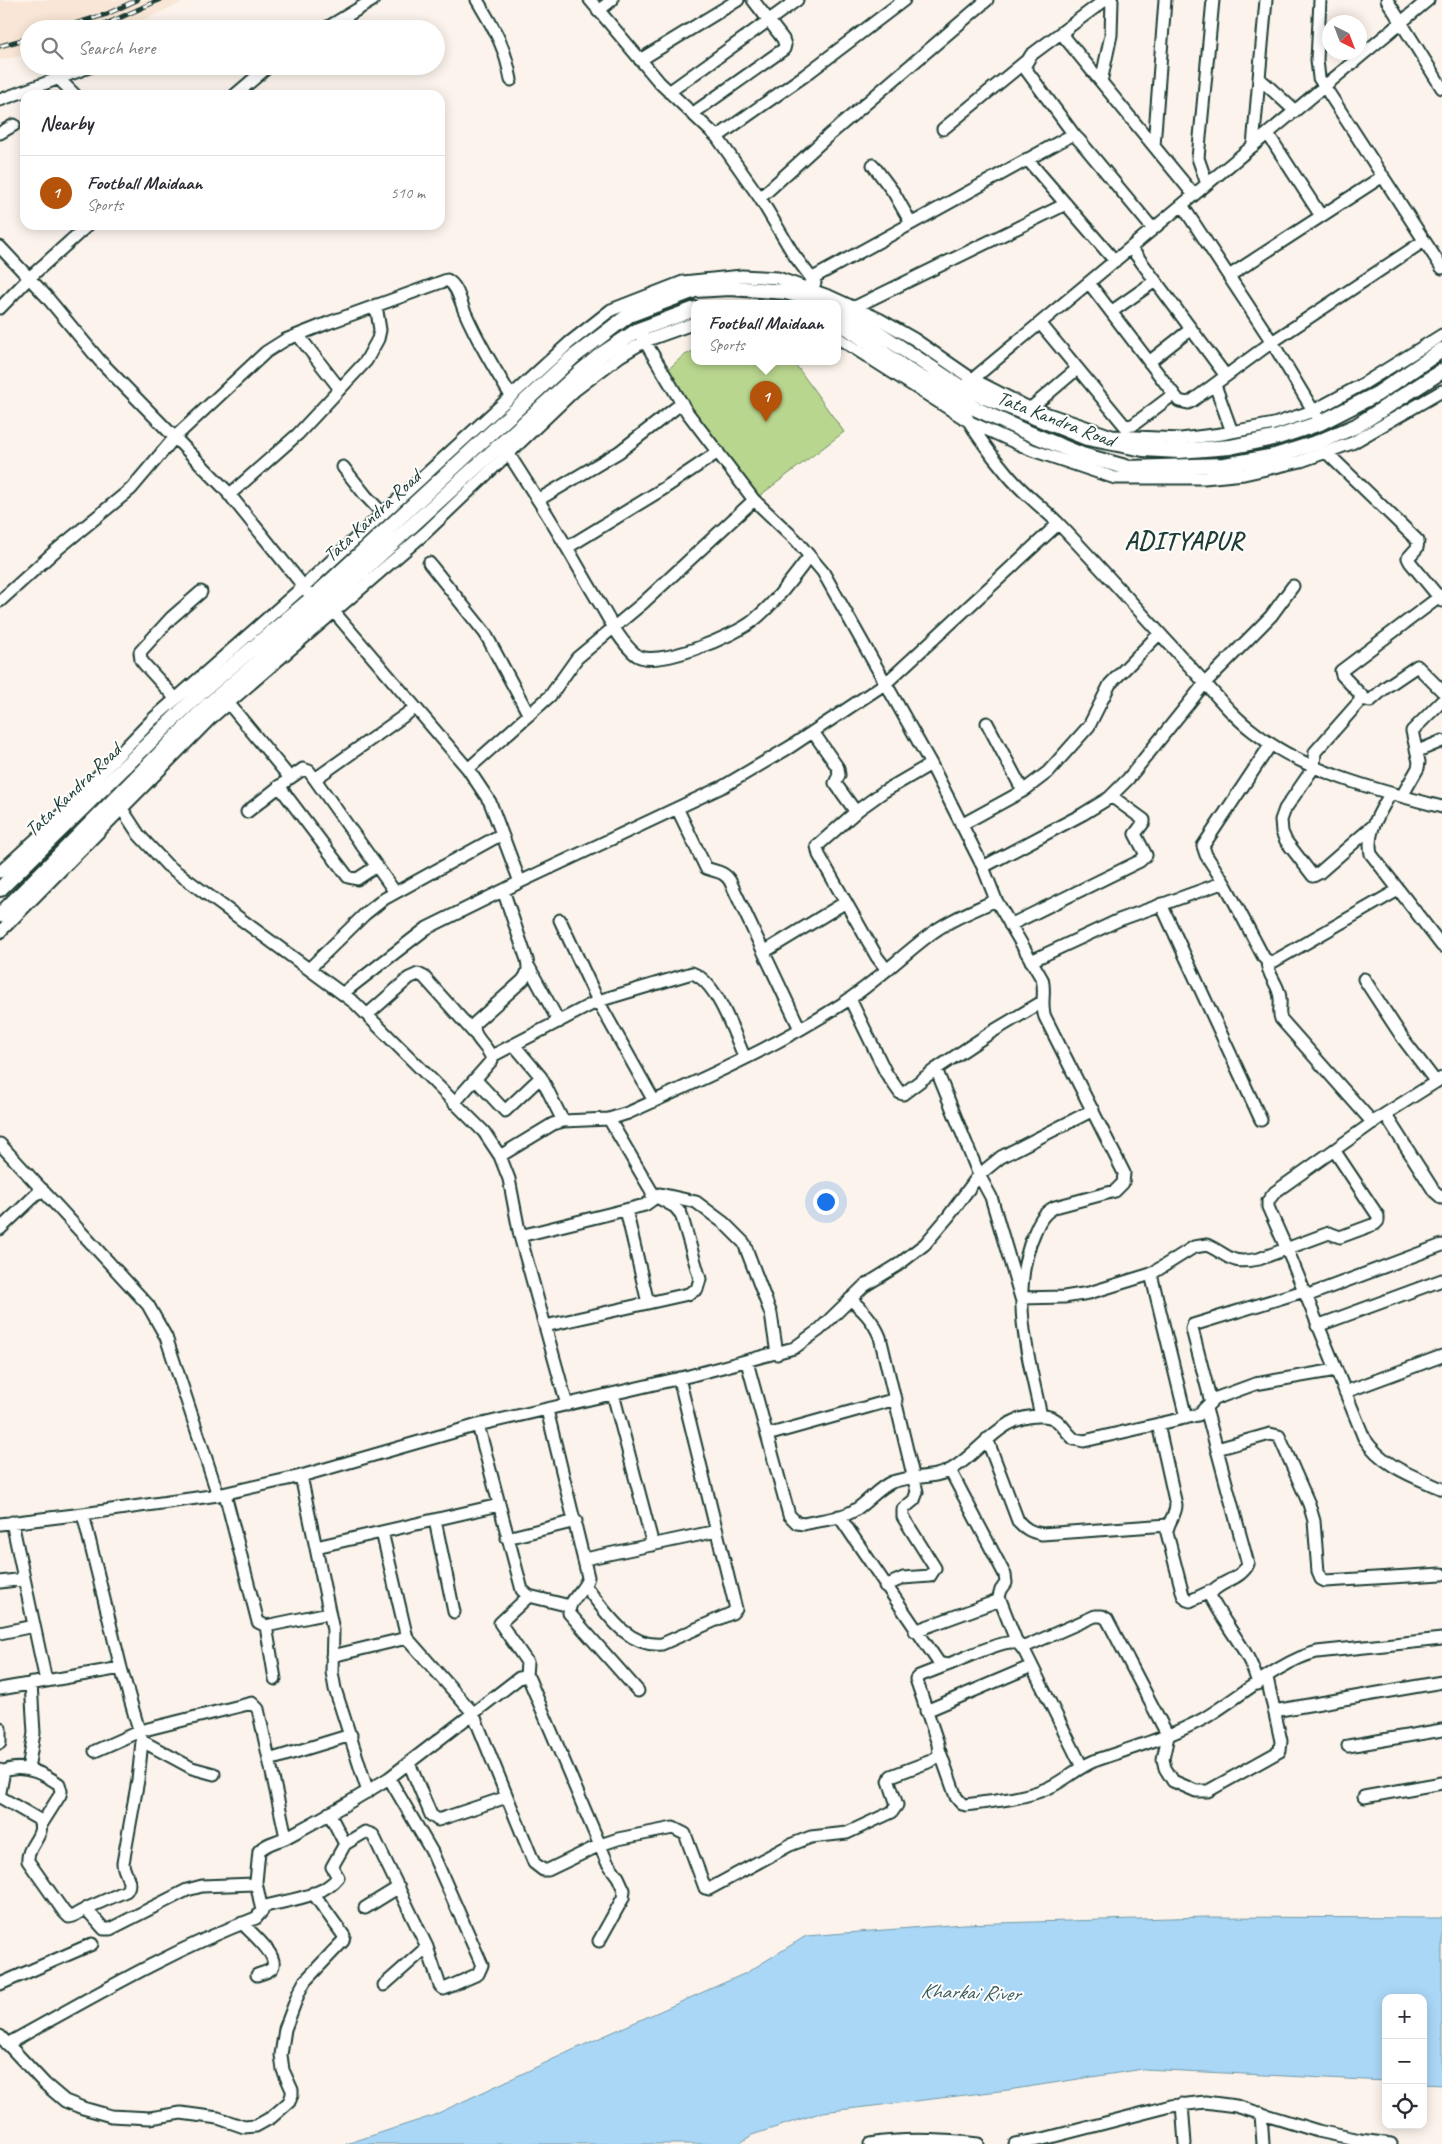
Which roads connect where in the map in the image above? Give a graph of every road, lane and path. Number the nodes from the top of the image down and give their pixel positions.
1 (373, 0) edge
2 (477, 0) edge
3 (590, 0) edge
4 (612, 0) edge
5 (738, 0) edge
6 (753, 0) edge
7 (796, 0) edge
8 (904, 0) edge
9 (987, 0) edge
10 (1105, 0) edge
11 (1112, 0) edge
12 (1165, 0) edge
13 (1213, 0) edge
14 (1266, 0) edge
15 (1320, 0) edge
16 (1387, 0) edge
17 (1428, 0) edge
18 (598, 11) junction
19 (339, 20) edge
20 (769, 20) junction
21 (1401, 22) junction
22 (1061, 33) junction
23 (640, 60) junction
24 (1026, 61) junction
25 (69, 75) edge
26 (258, 75) edge
27 (1259, 78) junction
28 (59, 79) junction
29 (511, 80) dead end
30 (1101, 82) junction
31 (1441, 84) edge
32 (1325, 86) junction
33 (28, 90) edge
34 (70, 90) edge
35 (241, 90) edge
36 (669, 92) junction
37 (20, 93) edge
38 (0, 100) edge
39 (1295, 111) junction
40 (692, 114) junction
41 (14, 125) dead end
42 (943, 129) dead end
43 (0, 133) edge
44 (1268, 134) junction
45 (1075, 136) junction
46 (717, 137) junction
47 (1154, 146) junction
48 (1253, 146) junction
49 (1027, 160) junction
50 (873, 165) dead end
51 (1383, 176) junction
52 (1207, 184) junction
53 (1194, 195) junction
54 (760, 198) junction
55 (1066, 204) junction
56 (1182, 205) junction
57 (1321, 216) junction
58 (910, 224) junction
59 (1153, 229) junction
60 (82, 230) edge
61 (1424, 241) junction
62 (0, 247) edge
63 (1131, 248) junction
64 (1115, 261) junction
65 (1442, 268) edge
66 (1229, 276) junction
67 (28, 279) junction
68 (812, 279) junction
69 (1155, 281) junction
70 (1089, 283) junction
71 (827, 300) edge
72 (376, 305) junction
73 (841, 306) edge
74 (0, 308) edge
75 (626, 310) junction
76 (691, 311) edge
77 (841, 311) edge
78 (1111, 312) junction
79 (856, 313) junction
80 (1040, 323) junction
81 (691, 324) edge
82 (841, 325) edge
83 (1191, 329) junction
84 (298, 335) junction
85 (641, 335) junction
86 (1442, 335) edge
87 (841, 340) edge
88 (1272, 342) junction
89 (1442, 350) edge
90 (1428, 360) junction
91 (1149, 362) junction
92 (1077, 369) junction
93 (1442, 372) edge
94 (1226, 376) junction
95 (1215, 384) junction
96 (340, 389) junction
97 (965, 390) junction
98 (1442, 391) edge
99 (1174, 394) junction
100 (511, 396) junction
101 (682, 403) junction
102 (1031, 408) junction
103 (1317, 417) junction
104 (970, 422) junction
105 (1232, 432) junction
106 (175, 437) junction
107 (1178, 445) junction
108 (718, 452) junction
109 (1326, 452) junction
110 (508, 453) junction
111 (343, 467) dead end
112 (229, 495) junction
113 (538, 500) junction
114 (754, 500) junction
115 (383, 514) junction
116 (1058, 524) junction
117 (568, 547) junction
118 (809, 557) junction
119 (429, 563) dead end
120 (304, 586) junction
121 (1293, 586) dead end
122 (201, 592) dead end
123 (1441, 598) edge
124 (0, 601) edge
125 (323, 602) junction
126 (614, 628) junction
127 (1159, 634) junction
128 (886, 683) junction
129 (1205, 683) junction
130 (1442, 691) edge
131 (1360, 694) junction
132 (225, 698) junction
133 (176, 699) junction
134 (1442, 701) edge
135 (415, 708) junction
136 (529, 714) junction
137 (987, 724) dead end
138 (813, 732) junction
139 (1442, 741) edge
140 (1270, 744) junction
141 (1418, 750) junction
142 (931, 764) junction
143 (1314, 767) junction
144 (468, 770) junction
145 (290, 778) junction
146 (315, 779) junction
147 (279, 786) junction
148 (1023, 791) junction
149 (1396, 795) junction
150 (1111, 796) junction
151 (1442, 807) edge
152 (677, 808) junction
153 (122, 810) junction
154 (246, 812) dead end
155 (856, 812) junction
156 (961, 825) junction
157 (1373, 826) junction
158 (502, 834) junction
159 (377, 866) junction
160 (983, 867) junction
161 (0, 872) edge
162 (520, 882) junction
163 (1226, 886) junction
164 (0, 889) edge
165 (506, 889) junction
166 (1398, 890) junction
167 (395, 892) junction
168 (996, 900) junction
169 (846, 902) junction
170 (1161, 904) junction
171 (560, 920) dead end
172 (2, 922) edge
173 (1010, 924) junction
174 (1442, 946) edge
175 (764, 952) junction
176 (1031, 961) junction
177 (1267, 961) junction
178 (529, 967) junction
179 (310, 968) junction
180 (888, 970) junction
181 (1364, 979) dead end
182 (343, 993) junction
183 (850, 998) junction
184 (598, 1001) junction
185 (1042, 1002) junction
186 (367, 1015) junction
187 (559, 1022) junction
188 (800, 1029) junction
189 (475, 1034) junction
190 (514, 1045) junction
191 (492, 1056) junction
192 (745, 1058) junction
193 (936, 1069) junction
194 (541, 1077) junction
195 (476, 1080) junction
196 (1439, 1080) edge
197 (654, 1101) junction
198 (454, 1103) junction
199 (1093, 1110) junction
200 (1385, 1114) junction
201 (610, 1119) junction
202 (1261, 1120) dead end
203 (563, 1121) junction
204 (1373, 1123) junction
205 (0, 1144) edge
206 (1334, 1150) junction
207 (500, 1156) junction
208 (979, 1175) junction
209 (42, 1189) junction
210 (652, 1194) junction
211 (1442, 1198) edge
212 (626, 1210) junction
213 (0, 1229) edge
214 (520, 1236) junction
215 (1442, 1245) edge
216 (1286, 1248) junction
217 (1151, 1274) junction
218 (1442, 1280) edge
219 (1305, 1293) junction
220 (1020, 1298) junction
221 (850, 1299) junction
222 (648, 1303) junction
223 (544, 1326) junction
224 (1317, 1326) junction
225 (778, 1354) junction
226 (1442, 1356) edge
227 (747, 1362) junction
228 (1336, 1370) junction
229 (679, 1378) junction
230 (1345, 1392) junction
231 (613, 1394) junction
232 (896, 1399) junction
233 (567, 1405) junction
234 (1208, 1405) junction
235 (546, 1410) junction
236 (1041, 1416) junction
237 (1186, 1418) junction
238 (1158, 1424) junction
239 (478, 1425) junction
240 (767, 1435) junction
241 (987, 1438) junction
242 (1217, 1449) junction
243 (950, 1470) junction
244 (301, 1476) junction
245 (914, 1479) junction
246 (1442, 1489) edge
247 (221, 1494) junction
248 (499, 1505) junction
249 (83, 1514) junction
250 (839, 1516) junction
251 (435, 1520) junction
252 (576, 1521) junction
253 (12, 1522) junction
254 (0, 1524) edge
255 (1168, 1525) junction
256 (717, 1531) junction
257 (382, 1532) junction
258 (507, 1538) junction
259 (653, 1545) junction
260 (316, 1547) junction
261 (584, 1559) junction
262 (1442, 1574) edge
263 (24, 1579) junction
264 (0, 1582) edge
265 (585, 1586) junction
266 (885, 1586) junction
267 (1213, 1590) junction
268 (528, 1596) junction
269 (1000, 1600) junction
270 (570, 1606) junction
271 (454, 1612) dead end
272 (329, 1614) junction
273 (34, 1626) junction
274 (266, 1626) junction
275 (915, 1631) junction
276 (0, 1634) edge
277 (407, 1638) junction
278 (1442, 1639) edge
279 (1020, 1645) junction
280 (332, 1656) junction
281 (947, 1665) junction
282 (1032, 1666) junction
283 (121, 1668) junction
284 (526, 1676) junction
285 (275, 1679) dead end
286 (46, 1681) junction
287 (1262, 1681) junction
288 (1442, 1682) edge
289 (30, 1684) junction
290 (0, 1689) edge
291 (638, 1691) dead end
292 (1274, 1710) junction
293 (926, 1711) junction
294 (473, 1713) junction
295 (0, 1728) edge
296 (1442, 1730) edge
297 (351, 1735) junction
298 (141, 1736) junction
299 (1168, 1736) junction
300 (0, 1743) edge
301 (1348, 1746) dead end
302 (939, 1749) junction
303 (95, 1751) dead end
304 (269, 1760) junction
305 (409, 1763) junction
306 (1082, 1767) junction
307 (28, 1769) junction
308 (1, 1771) edge
309 (214, 1774) dead end
310 (389, 1778) junction
311 (1442, 1783) edge
312 (0, 1792) edge
313 (368, 1792) junction
314 (0, 1797) edge
315 (507, 1797) junction
316 (1364, 1797) dead end
317 (329, 1813) junction
318 (41, 1825) junction
319 (286, 1837) junction
320 (345, 1844) junction
321 (600, 1845) junction
322 (256, 1882) junction
323 (399, 1887) junction
324 (313, 1893) junction
325 (262, 1907) junction
326 (365, 1908) dead end
327 (86, 1909) junction
328 (242, 1923) junction
329 (600, 1942) dead end
330 (92, 1944) dead end
331 (428, 1947) junction
332 (257, 1975) dead end
333 (0, 1984) edge
334 (384, 1985) dead end
335 (4, 2040) edge
336 (1182, 2104) junction
337 (1261, 2113) junction
338 (870, 2144) edge
339 (978, 2144) edge
340 (1015, 2144) edge
341 (1185, 2144) edge
342 (1263, 2144) edge
343 (1391, 2144) edge

1 - 19 street
2 - 29 street
3 - 18 street
4 - 18 street
5 - 23 street
6 - 20 street
7 - 20 street
8 - 46 street
9 - 54 street
10 - 22 street
11 - 30 street
12 - 47 street
13 - 52 street
14 - 27 street
15 - 32 street
16 - 21 street
17 - 21 street
18 - 23 street
20 - 36 street
20 - 40 street
21 - 31 street
21 - 32 street
22 - 24 street
22 - 30 street
23 - 36 street
24 - 42 street
24 - 45 street
25 - 28 street
26 - 35 street
27 - 39 street
27 - 48 street
28 - 33 street
28 - 34 street
30 - 47 street
32 - 39 street
32 - 51 street
36 - 40 street
37 - 38 street
39 - 44 street
40 - 46 street
41 - 43 street
44 - 48 street
44 - 57 street
45 - 49 street
45 - 59 street
46 - 54 street
47 - 53 street
48 - 52 street
49 - 55 street
49 - 58 street
50 - 58 street
51 - 57 street
51 - 61 street
52 - 53 street
53 - 56 street
54 - 68 street
55 - 64 street
55 - 79 street
56 - 59 street
56 - 66 street
57 - 66 street
58 - 68 street
59 - 63 street
60 - 67 street
61 - 65 street
61 - 88 street
62 - 67 street
63 - 64 street
63 - 69 street
64 - 70 street
66 - 88 street
67 - 74 street
67 - 106 street
68 - 71 street
69 - 78 street
69 - 83 street
70 - 78 street
70 - 80 street
71 - 75 main road, Tata Kandra Road
72 - 84 street
72 - 96 street
72 - 100 street
73 - 79 street
75 - 100 street
75 - 125 main road, Tata Kandra Road
76 - 85 main road, Tata Kandra Road
77 - 79 main road, Tata Kandra Road
78 - 91 street
79 - 97 main road, Tata Kandra Road
80 - 92 street
80 - 97 street
81 - 85 street
82 - 97 main road, Tata Kandra Road
83 - 91 street
83 - 94 street
84 - 96 street
84 - 106 street
85 - 101 street
85 - 110 street
85 - 125 main road, Tata Kandra Road
86 - 103 street
87 - 104 street
88 - 94 street
88 - 103 street
89 - 90 main road, Tata Kandra Road
90 - 93 street
90 - 103 main road, Tata Kandra Road
91 - 99 street
92 - 99 street
92 - 102 street
93 - 97 main road, Tata Kandra Road
94 - 95 street
95 - 99 street
95 - 105 street
96 - 112 street
97 - 102 street
97 - 104 street
97 - 107 main road, Tata Kandra Road
98 - 109 street
100 - 115 street
101 - 108 street
101 - 113 street
102 - 107 street
103 - 105 street
103 - 107 main road, Tata Kandra Road
104 - 109 street
104 - 116 street
105 - 107 street
106 - 112 street
106 - 124 street
108 - 114 street
108 - 117 street
109 - 123 street
110 - 113 street
110 - 125 street
111 - 115 street
112 - 120 street
113 - 117 street
114 - 118 street
114 - 126 street
115 - 120 street
116 - 127 street
116 - 128 street
117 - 126 street
118 - 126 street
118 - 128 street
119 - 136 street
120 - 125 street
120 - 133 street
121 - 129 street
122 - 133 street
123 - 131 street
125 - 132 main road, Tata Kandra Road
125 - 135 street
125 - 164 main road, Tata Kandra Road
126 - 136 street
127 - 129 street
127 - 148 street
128 - 138 street
128 - 142 street
129 - 140 street
129 - 150 street
130 - 131 street
131 - 143 street
132 - 145 street
132 - 153 street
132 - 172 main road, Tata Kandra Road
133 - 161 street
134 - 141 street
135 - 144 street
135 - 146 street
136 - 144 street
137 - 148 street
138 - 152 street
138 - 155 street
139 - 141 street
140 - 143 street
140 - 163 street
141 - 149 street
142 - 155 street
142 - 156 street
143 - 149 street
143 - 157 street
144 - 158 street
145 - 146 street
145 - 147 street
146 - 159 street
147 - 154 street
147 - 159 street
148 - 156 street
149 - 151 street
149 - 157 street
150 - 160 street
150 - 173 street
152 - 162 street
152 - 175 street
153 - 172 street
153 - 179 street
155 - 169 street
156 - 160 street
157 - 166 street
158 - 162 street
158 - 167 street
159 - 167 street
160 - 168 street
162 - 165 street
163 - 170 street
163 - 177 street
165 - 178 street
165 - 182 street
166 - 174 street
166 - 177 street
167 - 179 street
168 - 173 street
168 - 180 street
169 - 175 street
169 - 180 street
170 - 176 street
170 - 202 street
171 - 184 street
173 - 176 street
175 - 188 street
176 - 185 street
177 - 204 street
178 - 187 street
178 - 189 street
179 - 182 street
180 - 183 street
181 - 196 street
182 - 186 street
183 - 188 street
183 - 193 street
184 - 187 street
184 - 192 street
184 - 197 street
185 - 193 street
185 - 199 street
186 - 189 street
186 - 198 street
187 - 190 street
188 - 192 street
189 - 191 street
190 - 191 street
190 - 194 street
191 - 195 street
192 - 197 street
193 - 208 street
194 - 195 street
194 - 203 street
195 - 198 street
196 - 200 street
197 - 201 street
198 - 207 street
199 - 208 street
199 - 220 street
200 - 204 street
200 - 211 street
201 - 203 street
201 - 210 street
203 - 207 street
204 - 206 street
205 - 209 street
206 - 216 street
206 - 216 street
207 - 214 street
208 - 220 street
208 - 221 street
209 - 213 street
209 - 247 street
210 - 212 street
210 - 222 street
210 - 225 street
212 - 214 street
212 - 222 street
214 - 223 street
215 - 219 street
216 - 217 street
216 - 219 street
217 - 220 street
217 - 237 street
218 - 224 street
219 - 224 street
219 - 234 street
220 - 236 street
221 - 225 street
221 - 232 street
222 - 223 street
223 - 233 street
224 - 228 street
225 - 227 street
226 - 230 street
227 - 229 street
227 - 240 street
228 - 230 street
228 - 234 street
229 - 231 street
229 - 256 street
230 - 246 street
231 - 233 street
231 - 259 street
232 - 240 street
232 - 245 street
233 - 235 street
234 - 237 street
234 - 242 street
235 - 239 street
235 - 252 street
236 - 238 street
236 - 241 street
237 - 238 street
238 - 255 street
239 - 244 street
239 - 248 street
240 - 250 street
241 - 243 street
241 - 255 street
242 - 262 street
242 - 267 street
243 - 245 street
243 - 269 street
244 - 247 street
244 - 260 street
245 - 250 street
245 - 266 street
247 - 249 street
247 - 274 street
248 - 251 street
248 - 258 street
249 - 253 street
249 - 283 street
250 - 266 street
251 - 257 street
251 - 271 street
252 - 258 street
252 - 261 street
253 - 254 street
253 - 263 street
255 - 267 street
256 - 259 street
256 - 265 street
257 - 260 street
257 - 277 street
258 - 268 street
259 - 261 street
260 - 272 street
261 - 265 street
263 - 264 street
263 - 273 street
265 - 270 street
266 - 275 street
267 - 287 street
268 - 270 street
268 - 284 street
269 - 275 street
269 - 279 street
270 - 291 street
272 - 274 street
272 - 280 street
273 - 276 street
273 - 286 street
274 - 285 street
275 - 281 street
277 - 280 street
277 - 294 street
278 - 287 street
279 - 281 street
279 - 282 street
279 - 299 street
280 - 297 street
281 - 293 street
282 - 293 street
282 - 306 street
283 - 286 street
283 - 298 street
284 - 294 street
284 - 321 street
286 - 289 street
287 - 292 street
287 - 299 street
288 - 292 street
289 - 290 street
289 - 307 street
292 - 299 street
293 - 302 street
294 - 305 street
294 - 315 street
295 - 300 street
296 - 301 street
297 - 304 street
297 - 313 street
298 - 303 street
298 - 304 street
298 - 309 street
298 - 327 street
299 - 306 street
302 - 306 street
302 - 321 street
304 - 319 street
305 - 310 street
305 - 315 street
307 - 308 street
307 - 318 street
308 - 312 street
310 - 313 street
310 - 331 street
311 - 316 street
313 - 317 street
314 - 318 street
315 - 321 street
317 - 319 street
317 - 320 street
318 - 327 street
319 - 322 street
320 - 323 street
320 - 324 street
321 - 329 street
322 - 325 street
322 - 327 street
323 - 326 street
323 - 331 street
324 - 325 street
324 - 335 street
325 - 328 street
328 - 332 street
328 - 335 street
330 - 333 street
331 - 334 street
336 - 337 street
336 - 340 street
336 - 341 street
337 - 342 street
337 - 343 street
338 - 339 street

